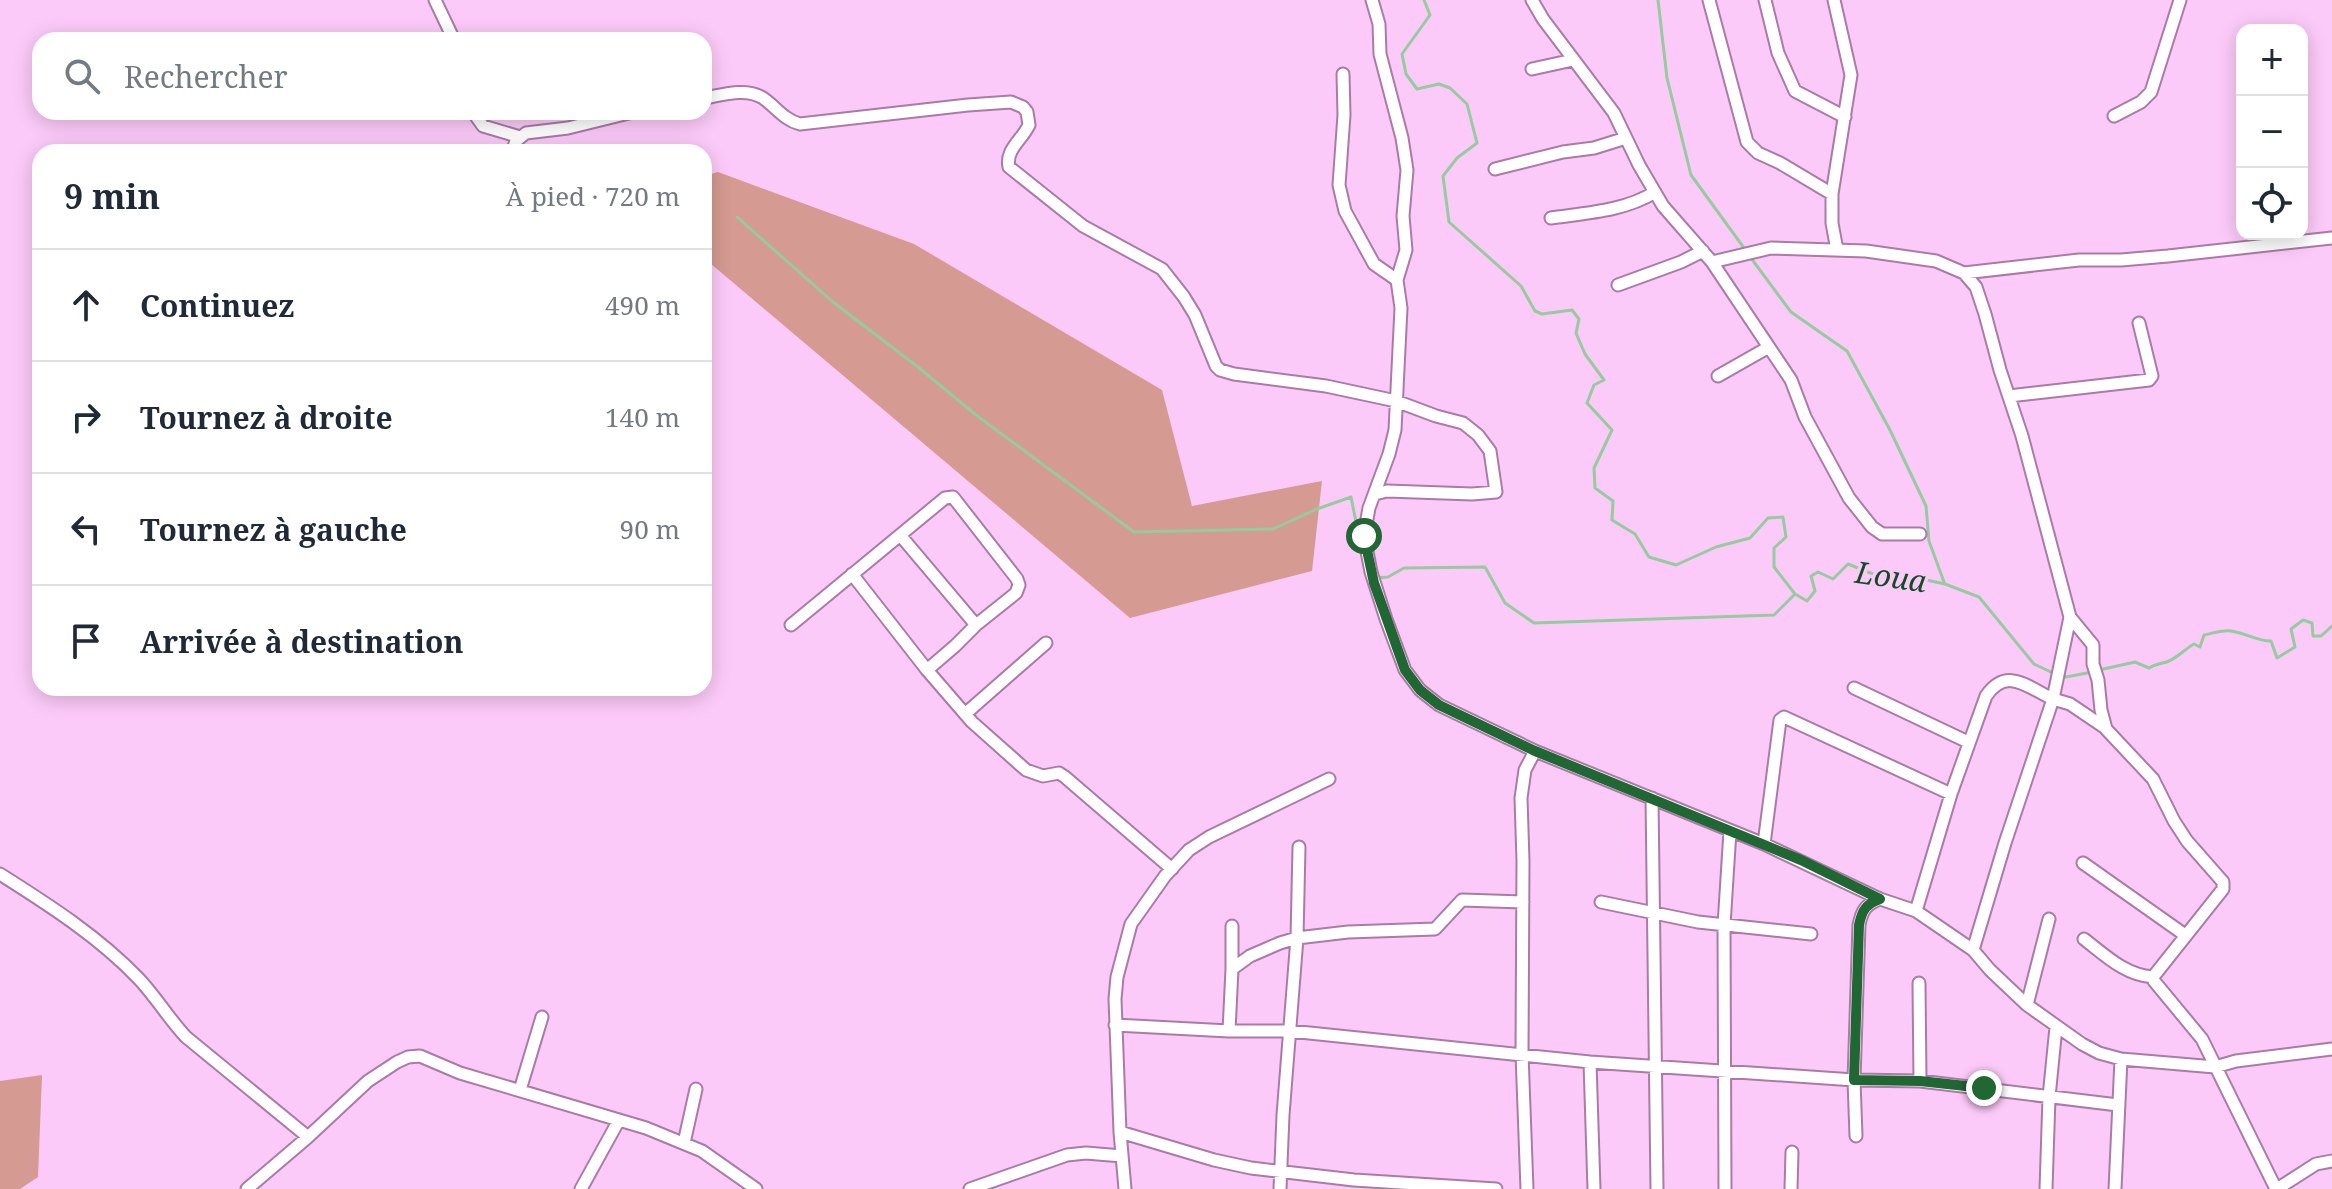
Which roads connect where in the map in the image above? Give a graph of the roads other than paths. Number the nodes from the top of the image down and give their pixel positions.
1 (1372, 0) edge
2 (1532, 0) edge
3 (1709, 0) edge
4 (1765, 0) edge
5 (1834, 0) edge
6 (2180, 0) edge
7 (437, 1) edge
8 (451, 32) edge
9 (1573, 60) junction
10 (1532, 69) dead end
11 (1343, 74) dead end
12 (712, 97) edge
13 (2114, 116) dead end
14 (1845, 117) junction
15 (479, 120) edge
16 (600, 120) edge
17 (520, 137) junction
18 (1626, 138) junction
19 (516, 144) edge
20 (1495, 169) dead end
21 (1655, 192) junction
22 (1832, 194) junction
23 (1551, 218) dead end
24 (2332, 238) edge
25 (1837, 250) junction
26 (1703, 251) junction
27 (1712, 262) junction
28 (1964, 273) junction
29 (1397, 280) junction
30 (1618, 285) dead end
31 (2139, 323) dead end
32 (1769, 347) junction
33 (1718, 376) dead end
34 (2009, 396) junction
35 (1396, 401) junction
36 (1375, 494) junction
37 (1920, 534) dead end
38 (900, 535) junction
39 (852, 574) junction
40 (2070, 617) junction
41 (791, 625) dead end
42 (976, 625) junction
43 (1046, 643) dead end
44 (927, 670) junction
45 (1854, 688) dead end
46 (2053, 699) junction
47 (965, 714) junction
48 (2106, 729) junction
49 (1968, 742) junction
50 (1535, 751) junction
51 (1329, 779) dead end
52 (1951, 794) junction
53 (1652, 798) junction
54 (1730, 831) junction
55 (1764, 844) junction
56 (1299, 847) dead end
57 (2083, 863) dead end
58 (1172, 869) junction
59 (0, 874) edge
60 (1880, 899) junction
61 (1523, 902) junction
62 (1601, 902) dead end
63 (1916, 911) junction
64 (1653, 912) junction
65 (2049, 919) dead end
66 (1724, 925) junction
67 (1232, 926) dead end
68 (1811, 934) dead end
69 (2185, 935) junction
70 (1297, 938) junction
71 (2084, 939) dead end
72 (1973, 950) junction
73 (1232, 969) junction
74 (2153, 977) junction
75 (1919, 983) dead end
76 (2027, 1005) junction
77 (542, 1017) dead end
78 (1115, 1025) junction
79 (2056, 1027) junction
80 (1229, 1031) junction
81 (1290, 1031) junction
82 (2332, 1049) edge
83 (1522, 1054) junction
84 (2121, 1059) junction
85 (1590, 1062) junction
86 (1656, 1066) junction
87 (2215, 1067) junction
88 (1724, 1070) junction
89 (1854, 1080) junction
90 (1920, 1081) junction
91 (696, 1089) dead end
92 (520, 1090) junction
93 (2049, 1097) junction
94 (2118, 1105) junction
95 (619, 1120) junction
96 (1120, 1132) junction
97 (1856, 1136) dead end
98 (308, 1137) junction
99 (684, 1143) junction
100 (1792, 1152) dead end
101 (1122, 1156) junction
102 (2332, 1161) edge
103 (1281, 1171) junction
104 (247, 1189) edge
105 (581, 1189) edge
106 (756, 1189) edge
107 (970, 1189) edge
108 (1125, 1189) edge
109 (1280, 1189) edge
110 (1496, 1189) edge
111 (1527, 1189) edge
112 (1594, 1189) edge
113 (1657, 1189) edge
114 (1725, 1189) edge
115 (1791, 1189) edge
116 (2046, 1189) edge
117 (2115, 1189) edge
118 (2277, 1189) edge

1 - 29 street
2 - 9 street
3 - 22 street
4 - 14 street
5 - 14 street
6 - 13 street
7 - 8 street
9 - 10 street
9 - 18 street
11 - 29 street
12 - 35 street
14 - 22 street
15 - 17 street
16 - 17 street
17 - 19 street
18 - 20 street
18 - 21 street
21 - 23 street
21 - 26 street
22 - 25 street
24 - 28 street
25 - 27 street
25 - 28 street
26 - 27 street
26 - 30 street
27 - 32 street
28 - 34 street
29 - 35 street
31 - 34 street
32 - 33 street
32 - 37 street
34 - 40 street
35 - 36 street
35 - 36 street
36 - 50 street
38 - 39 street
38 - 42 street
38 - 42 street
39 - 41 street
39 - 44 street
40 - 46 street
40 - 48 street
42 - 44 street
43 - 47 street
44 - 47 street
45 - 49 street
46 - 48 street
46 - 49 street
46 - 72 street
47 - 58 street
48 - 69 street
49 - 52 street
50 - 53 street
50 - 61 street
51 - 58 street
52 - 55 street
52 - 63 street
53 - 54 street
53 - 64 street
54 - 55 street
54 - 66 street
55 - 60 street
56 - 70 street
57 - 69 street
58 - 78 street
59 - 98 street
60 - 63 street
60 - 89 street
61 - 70 street
61 - 83 street
62 - 64 street
63 - 72 street
64 - 66 street
64 - 86 street
65 - 76 street
66 - 68 street
66 - 88 street
67 - 73 street
69 - 74 street
70 - 73 street
70 - 81 street
71 - 74 street
72 - 76 street
73 - 80 street
74 - 87 street
75 - 90 street
76 - 79 street
77 - 92 street
78 - 80 street
78 - 96 street
79 - 84 street
79 - 93 street
80 - 81 street
81 - 83 street
81 - 103 street
82 - 87 street
83 - 85 street
83 - 111 street
84 - 87 street
84 - 94 street
85 - 86 street
85 - 112 street
86 - 88 street
86 - 113 street
87 - 118 street
88 - 89 street
88 - 114 street
89 - 90 street
89 - 97 street
90 - 93 street
91 - 99 street
92 - 95 street
92 - 98 street
93 - 94 street
93 - 116 street
94 - 117 street
95 - 99 street
95 - 105 street
96 - 101 street
96 - 103 street
98 - 104 street
99 - 106 street
100 - 115 street
101 - 107 street
101 - 108 street
102 - 118 street
103 - 109 street
103 - 110 street

